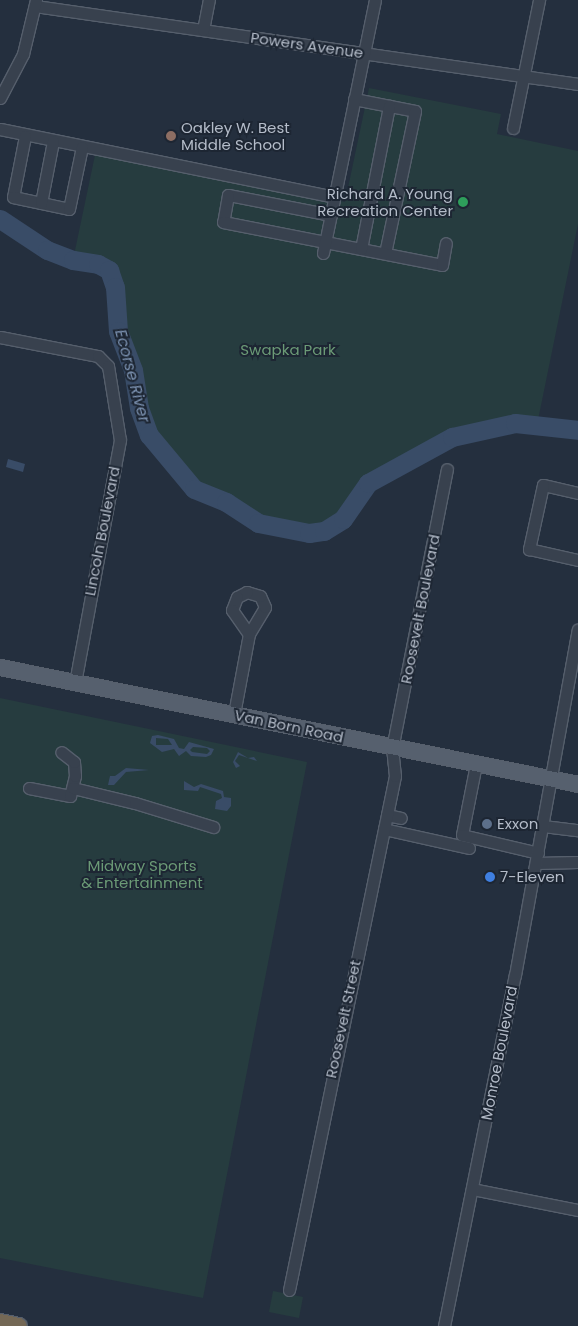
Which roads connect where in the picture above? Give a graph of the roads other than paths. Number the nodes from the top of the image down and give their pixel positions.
1 (209, 0) edge
2 (375, 0) edge
3 (539, 0) edge
4 (36, 3) edge
5 (203, 30) junction
6 (364, 53) junction
7 (524, 76) junction
8 (578, 84) edge
9 (0, 98) edge
10 (354, 99) junction
11 (389, 106) junction
12 (513, 128) dead end
13 (0, 129) edge
14 (25, 136) junction
15 (53, 141) junction
16 (82, 147) junction
17 (334, 197) junction
18 (41, 203) junction
19 (330, 215) junction
20 (446, 243) dead end
21 (324, 247) junction
22 (361, 249) junction
23 (385, 253) junction
24 (0, 337) edge
25 (447, 468) dead end
26 (578, 493) edge
27 (578, 560) edge
28 (578, 630) edge
29 (248, 634) dead end
30 (0, 667) edge
31 (75, 682) junction
32 (234, 714) junction
33 (392, 749) junction
34 (61, 752) dead end
35 (476, 764) junction
36 (552, 779) junction
37 (578, 784) edge
38 (29, 788) dead end
39 (73, 788) junction
40 (387, 815) junction
41 (401, 818) dead end
42 (543, 826) junction
43 (213, 827) dead end
44 (384, 830) junction
45 (578, 830) edge
46 (469, 848) dead end
47 (537, 858) junction
48 (578, 862) edge
49 (472, 1189) junction
50 (578, 1210) edge
51 (289, 1290) dead end
52 (0, 1322) edge
53 (19, 1326) edge
54 (444, 1326) edge

1 - 5 street
2 - 6 street
3 - 7 street
4 - 5 street, Powers Avenue
4 - 9 street
5 - 6 street, Powers Avenue
6 - 7 street, Powers Avenue
6 - 10 street
7 - 8 street, Powers Avenue
7 - 12 street
10 - 11 street
10 - 17 street
11 - 22 street
11 - 23 street
13 - 14 street
14 - 15 street
14 - 18 street
15 - 16 street
15 - 18 street
16 - 17 street
16 - 18 street
17 - 19 street
19 - 21 street
19 - 21 street
20 - 23 street
21 - 22 street
22 - 23 street
24 - 31 street, Lincoln Boulevard
25 - 33 street, Roosevelt Boulevard
26 - 27 street
28 - 36 street, Monroe Boulevard
29 - 32 street
30 - 31 main road, Van Born Road
31 - 32 main road, Van Born Road
32 - 33 main road, Van Born Road
33 - 35 main road, Van Born Road
33 - 40 street, Roosevelt Street
34 - 39 street
35 - 36 main road, Van Born Road
35 - 47 street
36 - 37 main road, Van Born Road
36 - 42 street, Monroe Boulevard
38 - 39 street
39 - 43 street
40 - 41 street
40 - 44 street, Roosevelt Street
42 - 45 street
42 - 47 street, Monroe Boulevard
44 - 46 street
44 - 51 street, Roosevelt Street
47 - 48 street
47 - 49 street, Monroe Boulevard
49 - 50 street
49 - 54 street, Monroe Boulevard
52 - 53 highway

